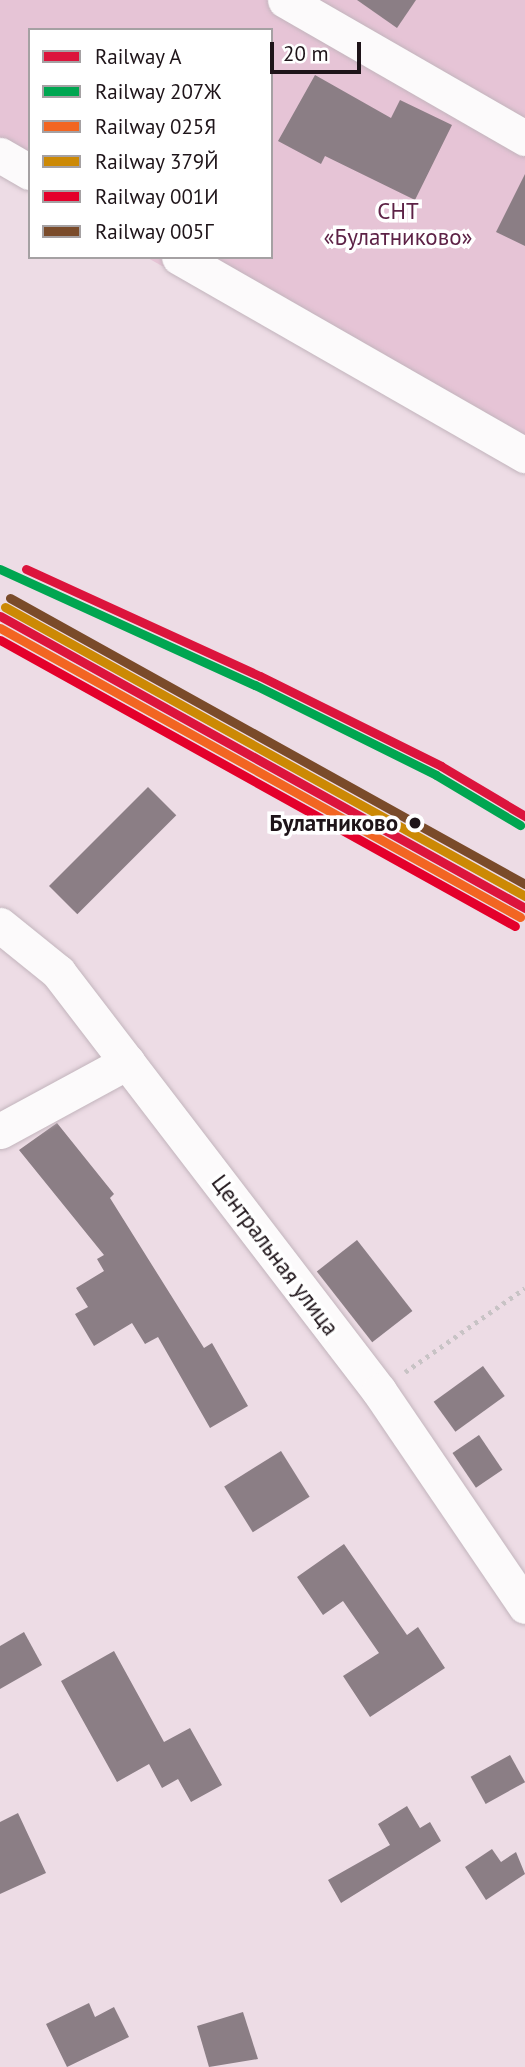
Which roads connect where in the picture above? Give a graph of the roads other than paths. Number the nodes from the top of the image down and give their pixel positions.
1 (285, 0) edge
2 (525, 138) edge
3 (0, 155) edge
4 (28, 171) edge
5 (182, 259) edge
6 (525, 455) edge
7 (0, 925) edge
8 (127, 1062) junction
9 (0, 1131) edge
10 (525, 1606) edge

1 - 2 street
3 - 4 street
5 - 6 street
7 - 8 street, Центральная улица
8 - 9 street
8 - 10 street, Центральная улица

